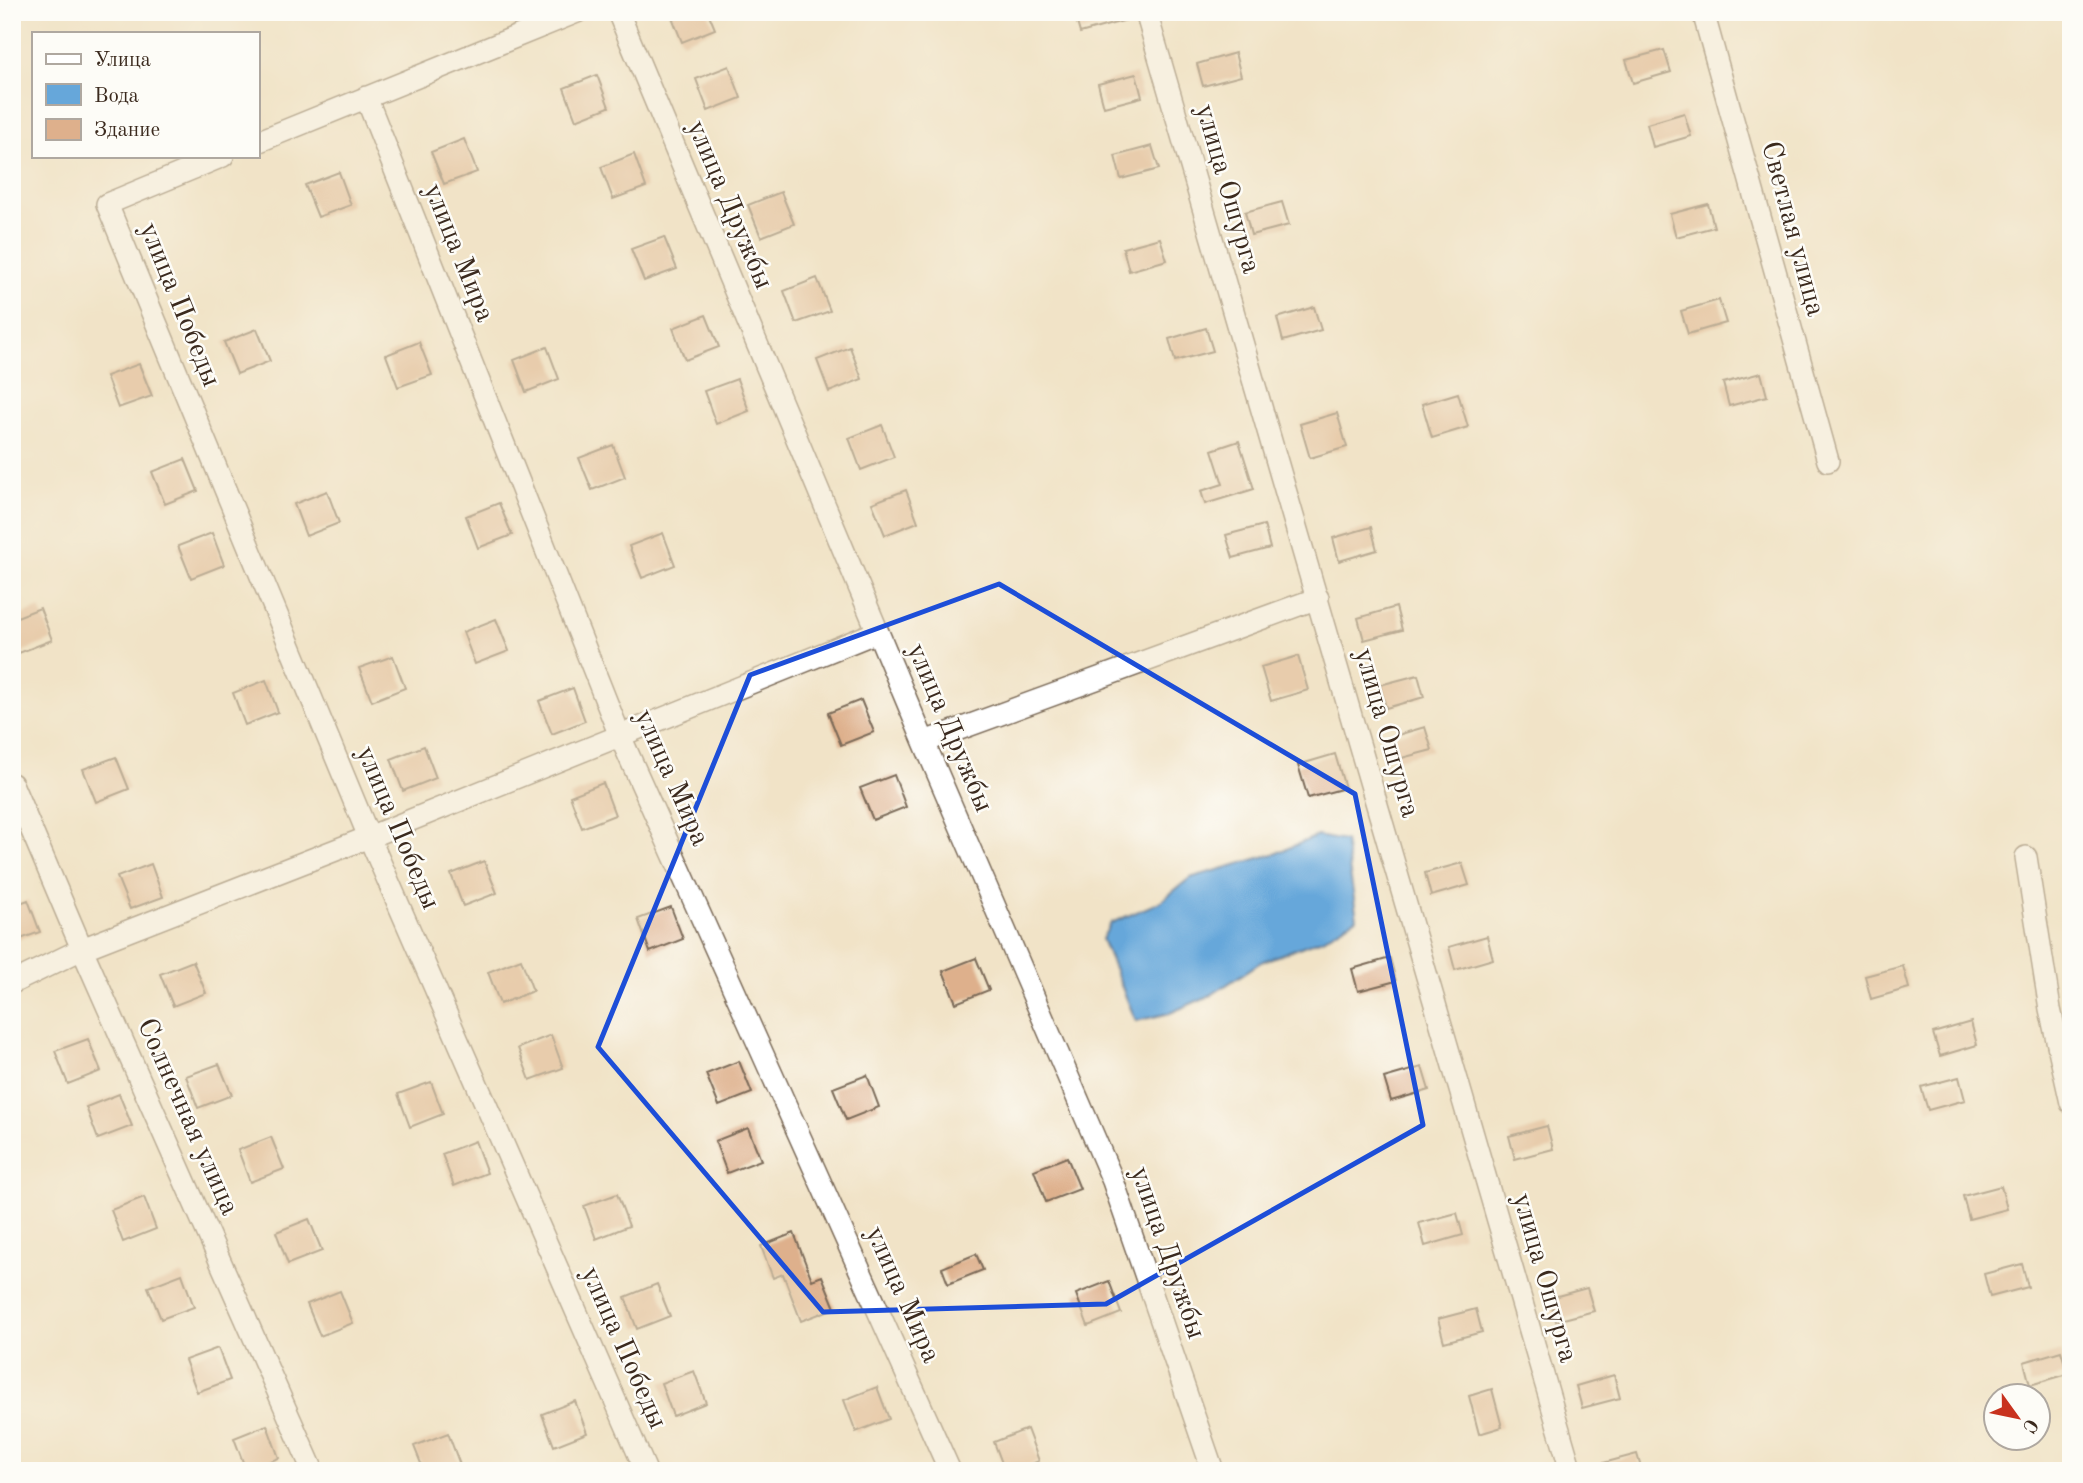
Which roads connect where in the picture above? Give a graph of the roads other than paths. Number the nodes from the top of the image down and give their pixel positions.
1 (578, 12) edge
2 (618, 12) edge
3 (1146, 12) edge
4 (1703, 12) edge
5 (366, 97) junction
6 (259, 141) edge
7 (218, 158) edge
8 (1828, 461) dead end
9 (1318, 598) junction
10 (877, 632) junction
11 (620, 736) junction
12 (924, 743) junction
13 (12, 784) edge
14 (369, 837) junction
15 (2026, 858) dead end
16 (82, 949) junction
17 (12, 983) edge
18 (2071, 1103) edge
19 (313, 1471) edge
20 (646, 1471) edge
21 (950, 1471) edge
22 (1213, 1471) edge
23 (1571, 1471) edge

1 - 5 street
2 - 10 street, улица Дружбы
3 - 9 street, улица Ошурга
4 - 8 street, Светлая улица
5 - 6 street
5 - 11 street, улица Мира
7 - 14 street, улица Победы
9 - 12 street
9 - 23 street, улица Ошурга
10 - 11 street
10 - 12 street, улица Дружбы
11 - 14 street
11 - 21 street, улица Мира
12 - 22 street, улица Дружбы
13 - 16 street, Солнечная улица
14 - 16 street
14 - 20 street, улица Победы
15 - 18 street
16 - 17 street
16 - 19 street, Солнечная улица

